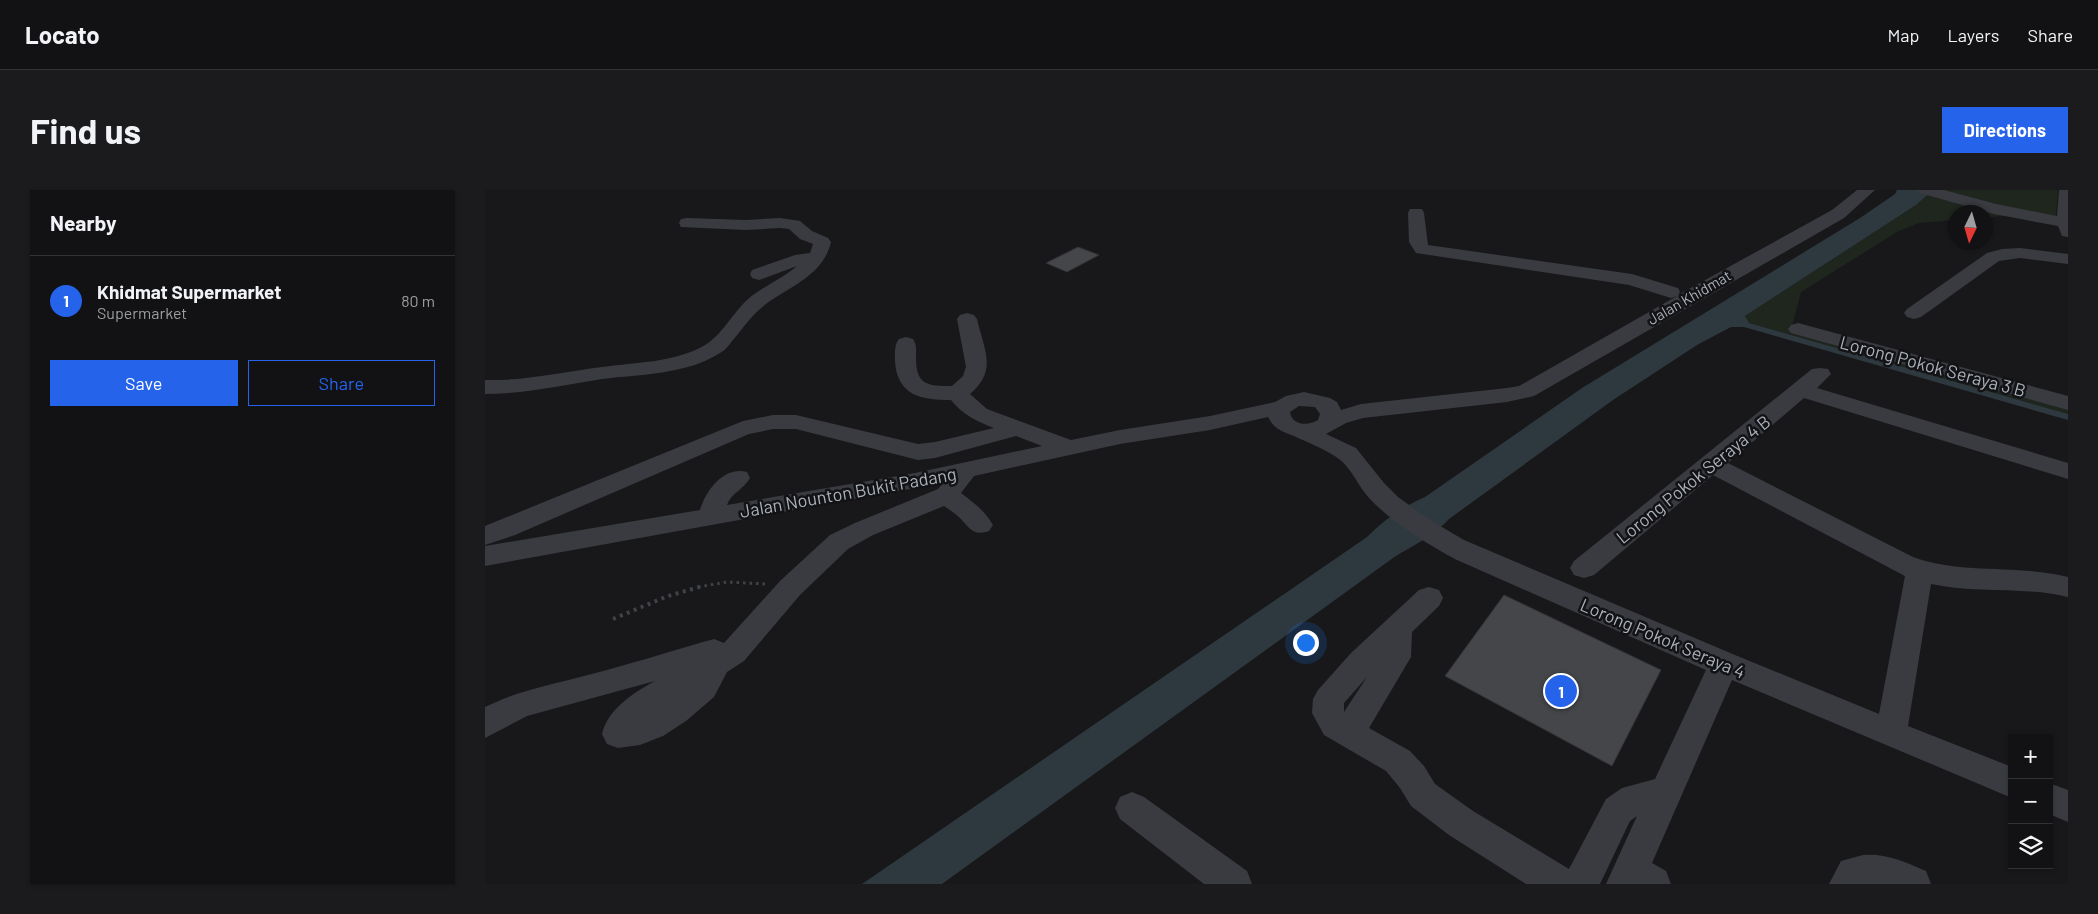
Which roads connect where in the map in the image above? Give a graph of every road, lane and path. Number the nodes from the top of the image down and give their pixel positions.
1 (1850, 190) edge
2 (1867, 190) edge
3 (1926, 190) edge
4 (2067, 190) edge
5 (1415, 213) dead end
6 (687, 223) dead end
7 (2067, 226) edge
8 (814, 258) junction
9 (2068, 259) edge
10 (759, 274) dead end
11 (1671, 292) junction
12 (1914, 314) dead end
13 (967, 319) dead end
14 (1798, 329) dead end
15 (906, 343) dead end
16 (1820, 374) dead end
17 (485, 387) edge
18 (1801, 390) junction
19 (957, 393) junction
20 (1315, 400) junction
21 (2068, 403) edge
22 (1396, 407) junction
23 (1290, 421) junction
24 (1329, 422) junction
25 (1020, 428) junction
26 (1070, 448) junction
27 (1347, 455) junction
28 (1711, 464) junction
29 (966, 470) junction
30 (2068, 471) edge
31 (737, 478) dead end
32 (947, 495) junction
33 (711, 517) junction
34 (980, 524) dead end
35 (485, 536) edge
36 (485, 556) edge
37 (1584, 568) dead end
38 (1920, 571) junction
39 (2068, 587) edge
40 (790, 588) junction
41 (1429, 598) dead end
42 (613, 619) dead end
43 (745, 641) junction
44 (716, 664) dead end
45 (1724, 664) junction
46 (485, 724) edge
47 (1891, 732) junction
48 (2008, 781) edge
49 (1665, 792) junction
50 (2053, 800) edge
51 (2068, 806) edge
52 (1132, 808) dead end
53 (1636, 880) edge
54 (1234, 884) edge
55 (1559, 884) edge
56 (1581, 884) edge
57 (1847, 884) edge
58 (1913, 884) edge

1 - 11 street
2 - 22 street, Jalan Khidmat
3 - 7 street
4 - 7 street
5 - 11 street
6 - 8 street
8 - 10 street
8 - 17 street
9 - 12 street
11 - 20 street
13 - 19 street
14 - 21 street, Lorong Pokok Seraya 3 B
15 - 19 street
16 - 18 street, Lorong Pokok Seraya 4 B
18 - 28 street, Lorong Pokok Seraya 4 B
18 - 30 street
19 - 25 street
20 - 23 street
20 - 24 street, Lorong Pokok Seraya 4
22 - 24 street
22 - 27 street
23 - 24 street
23 - 26 street, Jalan Nounton Bukit Padang
23 - 27 street, Lorong Pokok Seraya 4
24 - 27 street, Lorong Pokok Seraya 4
25 - 26 street
25 - 35 street
26 - 29 street, Jalan Nounton Bukit Padang
27 - 45 street, Lorong Pokok Seraya 4
28 - 37 street, Lorong Pokok Seraya 4 B
28 - 38 street
29 - 32 street
29 - 33 street, Jalan Nounton Bukit Padang
31 - 33 street
32 - 34 street
32 - 40 street
33 - 36 street, Jalan Nounton Bukit Padang
38 - 39 street
38 - 47 street
40 - 42 path
40 - 43 street
41 - 55 street
43 - 44 street
43 - 46 street
45 - 47 street, Lorong Pokok Seraya 4
45 - 49 street
47 - 48 street, Lorong Pokok Seraya 4
49 - 53 street
49 - 56 street
50 - 51 street
52 - 54 street
57 - 58 street

